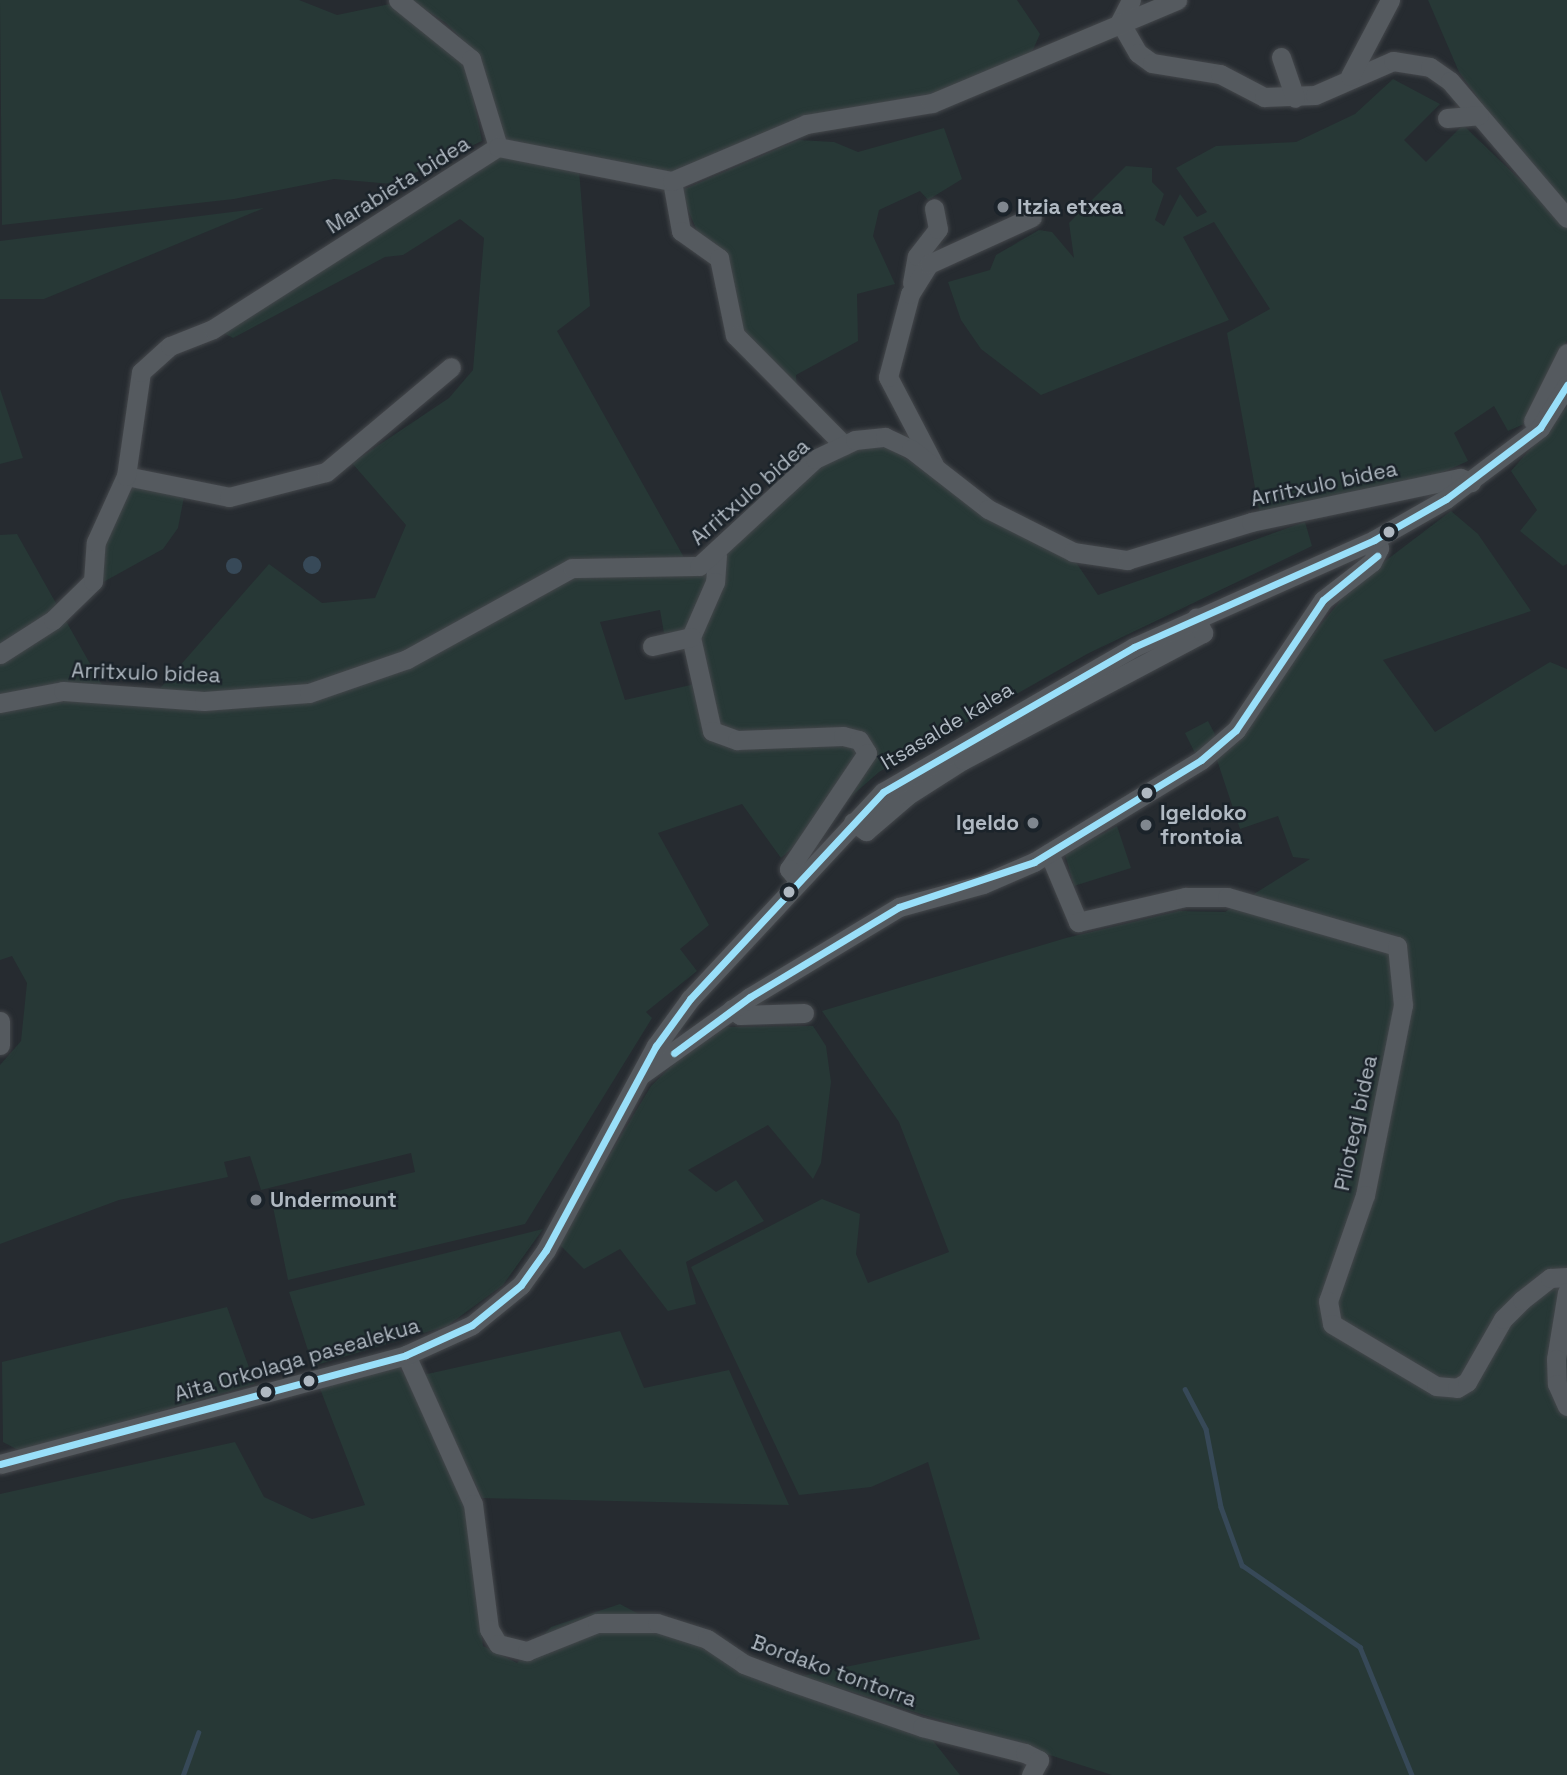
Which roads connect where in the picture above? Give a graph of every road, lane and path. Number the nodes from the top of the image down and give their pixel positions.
1 (398, 0) edge
2 (1131, 0) edge
3 (1177, 0) edge
4 (1391, 0) edge
5 (1120, 22) junction
6 (1281, 57) dead end
7 (1349, 77) junction
8 (1295, 98) junction
9 (1479, 116) junction
10 (1447, 118) dead end
11 (498, 147) junction
12 (672, 181) junction
13 (934, 208) dead end
14 (1032, 217) dead end
15 (1567, 218) edge
16 (910, 294) junction
17 (1567, 353) edge
18 (451, 368) dead end
19 (1567, 385) edge
20 (1520, 443) junction
21 (844, 445) junction
22 (935, 467) junction
23 (126, 476) junction
24 (1471, 482) junction
25 (1374, 540) junction
26 (717, 555) junction
27 (691, 637) junction
28 (652, 646) dead end
29 (0, 654) edge
30 (0, 703) edge
31 (1049, 853) junction
32 (798, 880) junction
33 (690, 999) junction
34 (732, 1009) junction
35 (804, 1013) dead end
36 (0, 1021) edge
37 (709, 1027) junction
38 (0, 1045) edge
39 (639, 1075) junction
40 (1567, 1278) edge
41 (1567, 1292) edge
42 (406, 1355) junction
43 (1567, 1406) edge
44 (2, 1460) edge
45 (1031, 1775) edge

1 - 11 street
2 - 5 street
3 - 5 street
4 - 7 street
5 - 8 street
5 - 12 street
6 - 8 street
7 - 8 street
7 - 9 street
9 - 10 street
9 - 15 street
11 - 12 street, Marabieta bidea
11 - 23 street, Marabieta bidea
12 - 21 street
13 - 16 street
14 - 16 street
16 - 22 street
17 - 20 street
18 - 23 street
19 - 20 street, Itsasalde kalea
20 - 24 street, Itsasalde kalea
21 - 22 street, Arritxulo bidea
21 - 26 street, Arritxulo bidea
22 - 24 street, Arritxulo bidea
23 - 29 street, Marabieta bidea
24 - 25 street, Itsasalde kalea
25 - 31 street, Aita Orkolaga pasealekua
25 - 32 street, Itsasalde kalea
26 - 27 street
26 - 30 street, Arritxulo bidea
27 - 28 street
27 - 32 street
31 - 34 street, Aita Orkolaga pasealekua
31 - 40 street, Pilotegi bidea
32 - 33 street, Itsasalde kalea
33 - 37 street
33 - 39 street, Itsasalde kalea
34 - 35 street
34 - 37 street, Aita Orkolaga pasealekua
36 - 38 street
37 - 39 street, Aita Orkolaga pasealekua
39 - 42 street, Aita Orkolaga pasealekua
41 - 43 street
42 - 44 street, Aita Orkolaga pasealekua
42 - 45 street, Bordako tontorra

